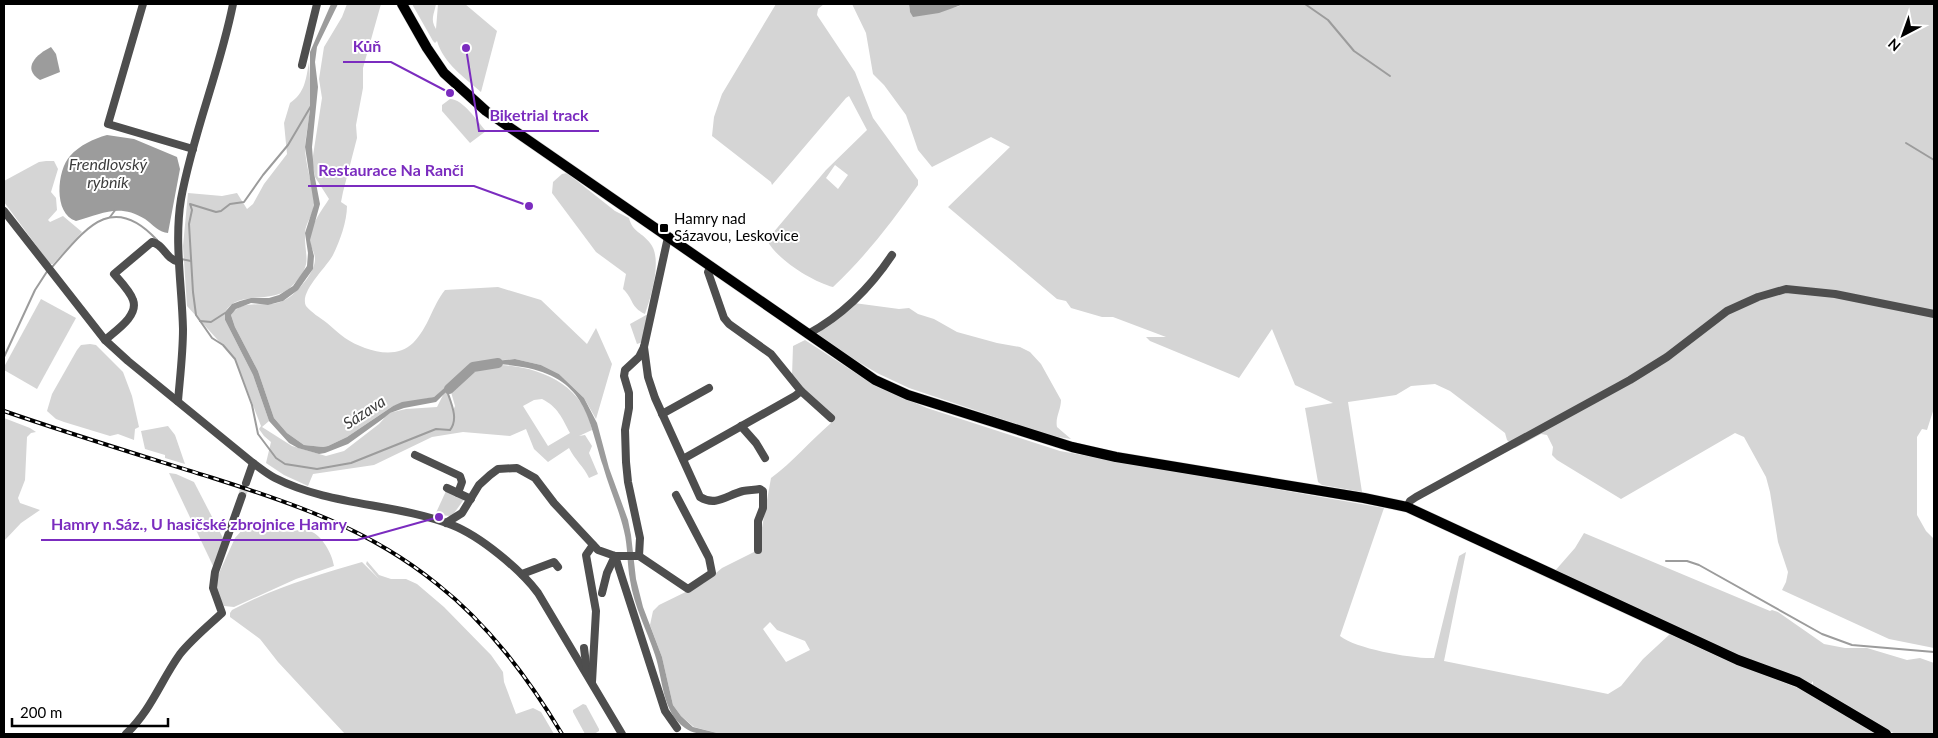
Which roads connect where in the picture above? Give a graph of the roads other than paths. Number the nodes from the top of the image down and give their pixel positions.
1 (143, 4) edge
2 (233, 4) edge
3 (317, 4) edge
4 (402, 4) edge
5 (302, 65) dead end
6 (193, 149) junction
7 (4, 211) edge
8 (668, 237) junction
9 (892, 255) dead end
10 (179, 262) junction
11 (711, 266) junction
12 (1934, 314) edge
13 (808, 334) junction
14 (105, 340) junction
15 (644, 347) junction
16 (709, 388) dead end
17 (801, 391) junction
18 (178, 401) junction
19 (662, 414) junction
20 (831, 418) dead end
21 (742, 426) junction
22 (415, 456) dead end
23 (765, 458) dead end
24 (682, 460) junction
25 (253, 463) junction
26 (246, 483) tunnel mouth
27 (447, 488) dead end
28 (458, 493) junction
29 (676, 495) dead end
30 (242, 496) tunnel mouth
31 (471, 499) junction
32 (1408, 507) junction
33 (446, 523) junction
34 (593, 544) junction
35 (758, 550) dead end
36 (615, 556) junction
37 (638, 556) junction
38 (558, 567) dead end
39 (522, 574) junction
40 (602, 593) dead end
41 (584, 648) dead end
42 (587, 674) junction
43 (592, 682) junction
44 (677, 728) dead end
45 (126, 734) edge
46 (622, 734) edge
47 (1886, 734) edge

1 - 6 street
2 - 6 street
3 - 5 street
4 - 8 main road
6 - 10 street
7 - 14 street
8 - 11 main road
8 - 15 street
9 - 13 street
10 - 14 street
10 - 18 street
11 - 13 main road
11 - 17 street
12 - 32 street
13 - 32 main road
14 - 18 street
15 - 19 street
15 - 37 street
16 - 19 street
17 - 20 street
17 - 21 street
18 - 25 street
19 - 24 street
21 - 23 street
21 - 24 street
22 - 28 street
24 - 35 street
25 - 26 street
25 - 33 street
27 - 28 street
28 - 31 street
29 - 37 street
30 - 45 street
31 - 33 street
31 - 34 street
32 - 47 main road
33 - 39 street
34 - 36 street
34 - 43 street
36 - 37 street
36 - 40 street
36 - 44 street
38 - 39 street
39 - 42 street
41 - 42 street
42 - 43 street
43 - 46 street

